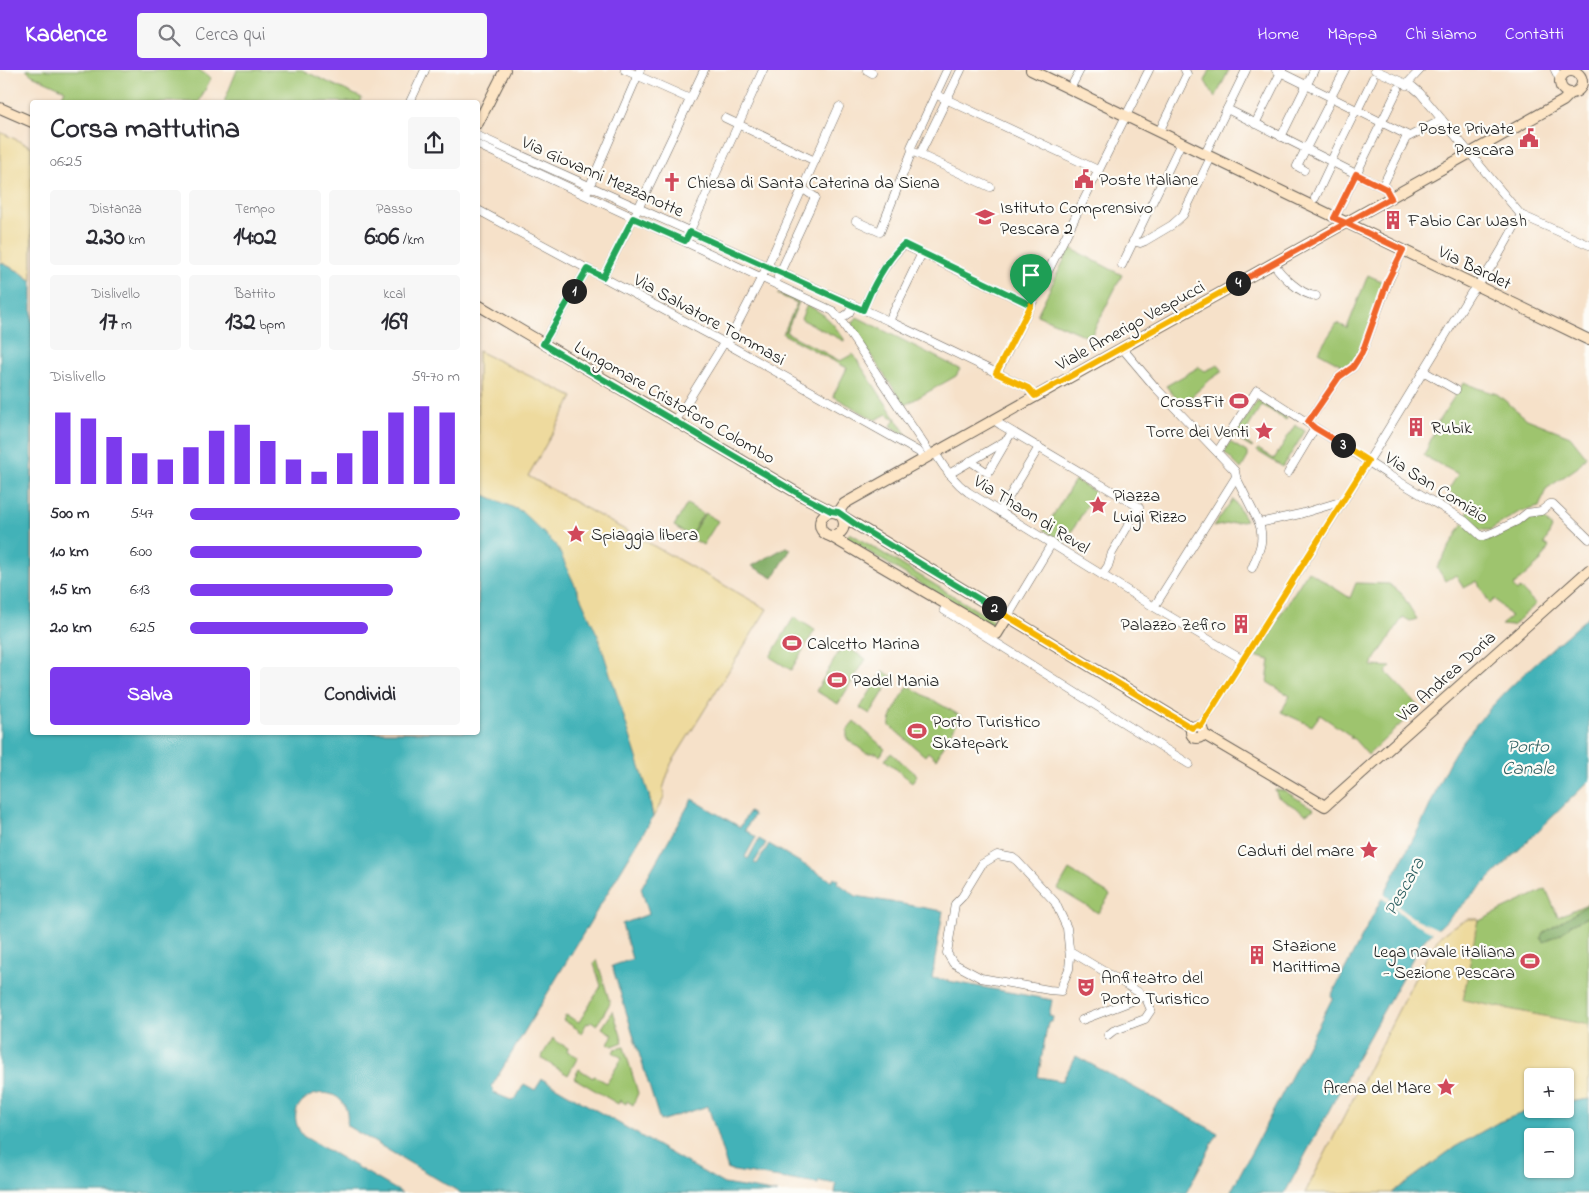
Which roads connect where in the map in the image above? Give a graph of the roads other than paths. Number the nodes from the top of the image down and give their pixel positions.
1 (425, 70) edge
2 (505, 70) edge
3 (625, 70) edge
4 (704, 70) edge
5 (764, 70) edge
6 (947, 70) edge
7 (960, 70) edge
8 (1031, 70) edge
9 (1080, 70) edge
10 (1149, 70) edge
11 (1184, 70) edge
12 (1246, 70) edge
13 (1314, 70) edge
14 (1344, 70) edge
15 (1376, 70) edge
16 (1420, 70) edge
17 (1571, 70) edge
18 (1280, 71) edge
19 (638, 73) edge
20 (1558, 75) edge
21 (1373, 78) dead end
22 (1585, 83) edge
23 (1306, 85) junction
24 (1406, 85) junction
25 (1070, 89) junction
26 (1398, 89) dead end
27 (935, 94) junction
28 (1570, 94) junction
29 (1332, 98) junction
30 (690, 99) junction
31 (946, 99) junction
32 (411, 100) edge
33 (839, 107) dead end
34 (0, 108) edge
35 (1227, 110) junction
36 (1357, 110) junction
37 (1126, 116) junction
38 (725, 118) dead end
39 (480, 119) edge
40 (1442, 120) junction
41 (30, 121) edge
42 (1382, 122) junction
43 (739, 124) junction
44 (1255, 124) junction
45 (1159, 132) junction
46 (1409, 136) junction
47 (480, 137) edge
48 (1281, 137) junction
49 (1181, 143) junction
50 (480, 146) edge
51 (1306, 149) junction
52 (912, 151) junction
53 (1469, 153) junction
54 (920, 154) junction
55 (1208, 156) junction
56 (815, 161) junction
57 (1332, 162) junction
58 (1098, 170) junction
59 (1304, 170) dead end
60 (1356, 174) junction
61 (590, 186) junction
62 (990, 187) dead end
63 (803, 189) junction
64 (1388, 194) junction
65 (585, 196) junction
66 (1315, 198) dead end
67 (638, 209) junction
68 (480, 211) edge
69 (1521, 216) junction
70 (633, 218) junction
71 (1334, 218) junction
72 (856, 221) dead end
73 (1346, 223) junction
74 (690, 232) junction
75 (685, 241) junction
76 (1134, 241) junction
77 (1589, 245) edge
78 (1403, 250) junction
79 (922, 253) junction
80 (1273, 264) junction
81 (1122, 265) dead end
82 (768, 267) junction
83 (587, 269) junction
84 (780, 273) junction
85 (603, 277) junction
86 (762, 277) junction
87 (775, 283) junction
88 (1477, 286) junction
89 (1316, 296) dead end
90 (852, 305) junction
91 (1031, 305) junction
92 (480, 306) edge
93 (863, 310) junction
94 (840, 319) junction
95 (889, 321) junction
96 (1589, 340) edge
97 (543, 344) junction
98 (726, 344) junction
99 (1122, 348) junction
100 (1423, 371) junction
101 (996, 373) junction
102 (1456, 390) dead end
103 (1035, 396) junction
104 (994, 420) junction
105 (675, 422) junction
106 (1308, 422) junction
107 (1315, 428) junction
108 (1012, 432) junction
109 (1007, 440) junction
110 (1039, 447) junction
111 (1218, 451) junction
112 (930, 456) junction
113 (970, 461) junction
114 (1368, 461) junction
115 (1288, 473) dead end
116 (949, 474) junction
117 (1236, 477) junction
118 (804, 497) junction
119 (1343, 501) junction
120 (1000, 512) junction
121 (837, 513) junction
122 (820, 521) junction
123 (1258, 521) junction
124 (830, 536) junction
125 (1589, 539) edge
126 (1052, 543) junction
127 (1252, 568) dead end
128 (1589, 570) edge
129 (1102, 575) junction
130 (1154, 607) junction
131 (944, 610) dead end
132 (1008, 616) junction
133 (1243, 660) junction
134 (1199, 730) junction
135 (1189, 764) dead end
136 (1324, 806) joint
137 (1070, 951) junction
138 (1145, 996) junction
139 (1082, 1020) dead end
140 (1108, 1035) dead end

1 - 32 street
2 - 39 street
3 - 19 street
4 - 30 street
5 - 43 street
6 - 27 street
7 - 31 street
8 - 25 street, Via Bardet
9 - 25 street
10 - 37 street
11 - 45 street
12 - 35 street
13 - 23 street
14 - 29 street
15 - 24 street
16 - 24 street
17 - 20 street
17 - 22 street
18 - 23 street
18 - 44 street
19 - 30 street
19 - 61 street
20 - 28 street
21 - 36 street
22 - 28 street
23 - 29 street
23 - 48 street
24 - 40 street
25 - 37 street, Via Bardet
26 - 42 street
27 - 31 street
27 - 52 street
28 - 53 street, Viale Amerigo Vespucci
29 - 36 street
29 - 51 street
30 - 67 street
31 - 54 street
31 - 58 street
33 - 56 street
34 - 41 street
35 - 44 street
35 - 55 street
36 - 42 street
36 - 57 street
37 - 45 street, Via Bardet
37 - 58 street
38 - 43 street
40 - 46 street
40 - 53 street
42 - 46 street
42 - 60 street
43 - 56 street
43 - 74 street
44 - 48 street
45 - 49 street, Via Bardet
46 - 64 street
47 - 61 street, Via Giovanni Mezzanotte
48 - 51 street
49 - 55 street, Via Bardet
49 - 76 street
50 - 65 street, Via Giovanni Mezzanotte
51 - 57 street
51 - 59 street
52 - 54 street
52 - 72 street
53 - 64 street, Viale Amerigo Vespucci
53 - 69 street
54 - 62 street
55 - 71 street, Via Bardet
55 - 76 street
56 - 63 street
57 - 60 street
57 - 66 street
58 - 91 street
60 - 64 street
60 - 71 street
61 - 65 street
61 - 67 street, Via Giovanni Mezzanotte
63 - 82 street
63 - 84 street
64 - 73 street, Viale Amerigo Vespucci
65 - 70 street, Via Giovanni Mezzanotte
67 - 70 street
67 - 74 street, Via Giovanni Mezzanotte
68 - 83 street, Via Salvatore Tommasi
69 - 77 street
69 - 88 street
70 - 75 street, Via Giovanni Mezzanotte
70 - 85 street
71 - 73 street, Via Bardet
73 - 78 street, Via Bardet
73 - 80 street, Viale Amerigo Vespucci
74 - 75 street
74 - 82 street, Via Giovanni Mezzanotte
75 - 86 street, Via Giovanni Mezzanotte
76 - 81 street
78 - 88 street, Via Bardet
78 - 106 street
79 - 91 street
79 - 93 street
79 - 95 street
80 - 89 street
80 - 99 street, Viale Amerigo Vespucci
82 - 84 street, Via Giovanni Mezzanotte
82 - 86 street
83 - 85 street, Via Salvatore Tommasi
83 - 97 street
84 - 87 street
84 - 90 street, Via Giovanni Mezzanotte
85 - 98 street, Via Salvatore Tommasi
86 - 87 street, Via Giovanni Mezzanotte
86 - 98 street
87 - 94 street, Via Giovanni Mezzanotte
88 - 96 street, Via Bardet
88 - 100 street
90 - 93 street, Via Giovanni Mezzanotte
90 - 94 street
91 - 101 street
92 - 97 street, Lungomare Cristoforo Colombo
93 - 95 street, Via Giovanni Mezzanotte
94 - 112 street, Via Giovanni Mezzanotte
95 - 101 street, Via Giovanni Mezzanotte
97 - 105 street, Lungomare Cristoforo Colombo
98 - 105 street
98 - 112 street, Via Salvatore Tommasi
99 - 103 street, Viale Amerigo Vespucci
99 - 111 street
100 - 102 street
100 - 114 street
101 - 103 street, Via Giovanni Mezzanotte
103 - 104 street, Viale Amerigo Vespucci
104 - 108 street
104 - 112 street, Viale Amerigo Vespucci
105 - 118 street, Lungomare Cristoforo Colombo
106 - 107 street, Via San Comizio
106 - 111 street, Via San Comizio
107 - 114 street, Via San Comizio
107 - 115 street
108 - 109 street, Via Thaon di Revel
108 - 110 street
109 - 113 street, Via Thaon di Revel
109 - 113 street, Via Thaon di Revel
110 - 120 street
110 - 129 street, Via Thaon di Revel
111 - 117 street
112 - 116 street, Via Thaon di Revel
112 - 121 street, Viale Amerigo Vespucci
113 - 116 street, Via Thaon di Revel
114 - 119 street
114 - 125 street, Via San Comizio
116 - 120 street, Via Thaon di Revel
117 - 123 street
117 - 130 street
118 - 121 street, Lungomare Cristoforo Colombo
118 - 122 street, Lungomare Cristoforo Colombo
119 - 123 street
119 - 133 street
120 - 126 street, Via Thaon di Revel
121 - 122 street
121 - 124 street
121 - 132 street, Lungomare Cristoforo Colombo
122 - 124 street
123 - 127 street
124 - 132 street
126 - 129 street, Via Thaon di Revel
126 - 132 street
128 - 136 street, Via Andrea Doria
129 - 130 street, Via Thaon di Revel
130 - 133 street, Via Thaon di Revel
131 - 135 street
132 - 134 street, Lungomare Cristoforo Colombo
133 - 134 street
134 - 136 street, Lungomare Cristoforo Colombo
137 - 137 street
137 - 138 street
138 - 139 street
138 - 140 street

